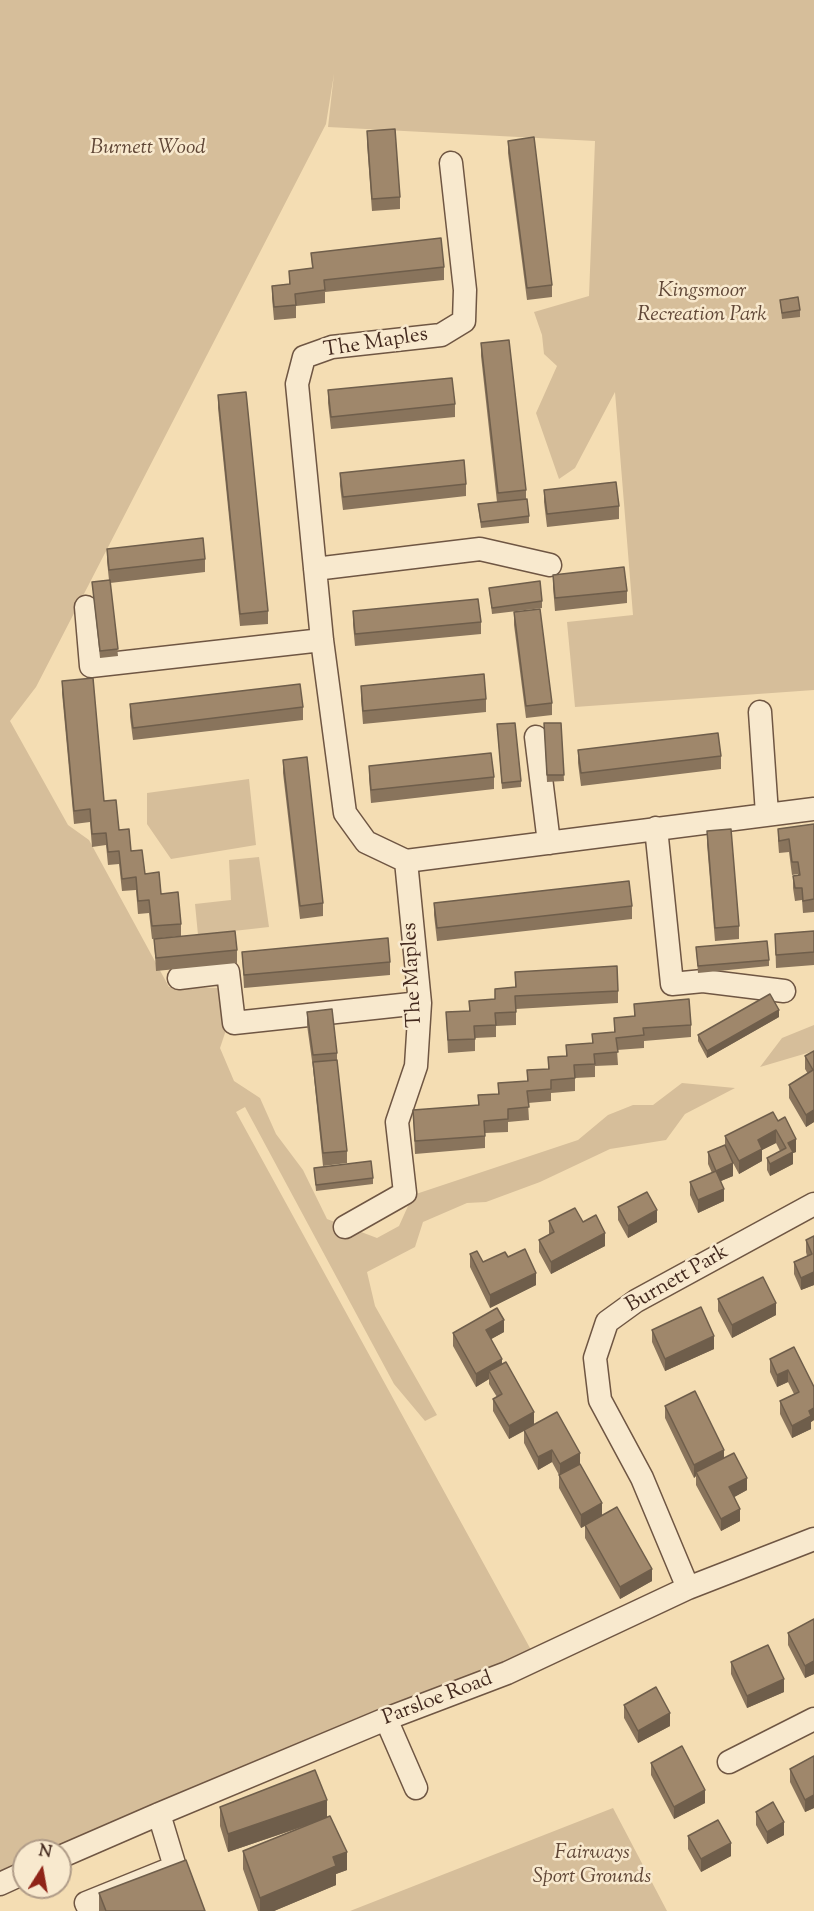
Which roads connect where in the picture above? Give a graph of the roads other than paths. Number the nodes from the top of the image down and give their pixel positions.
1 (451, 164) dead end
2 (550, 565) dead end
3 (315, 569) junction
4 (86, 607) dead end
5 (322, 640) junction
6 (760, 712) dead end
7 (536, 736) dead end
8 (814, 809) edge
9 (767, 814) junction
10 (656, 828) junction
11 (549, 843) junction
12 (406, 861) junction
13 (179, 978) dead end
14 (784, 991) dead end
15 (420, 1003) junction
16 (814, 1204) edge
17 (345, 1227) dead end
18 (814, 1539) edge
19 (688, 1588) junction
20 (386, 1719) junction
21 (814, 1719) edge
22 (729, 1762) dead end
23 (416, 1788) dead end
24 (159, 1814) junction
25 (72, 1852) edge
26 (88, 1907) edge

1 - 3 street, The Maples
2 - 3 street
3 - 5 street, The Maples
4 - 5 street
5 - 12 street, The Maples
6 - 9 street
7 - 11 street
8 - 9 street
9 - 10 street
10 - 11 street
10 - 14 street
11 - 12 street
12 - 15 street, The Maples
13 - 15 street
15 - 17 street, The Maples
16 - 19 street, Burnett Park
18 - 19 street, Parsloe Road
19 - 20 street, Parsloe Road
20 - 23 street
20 - 24 street, Parsloe Road
21 - 22 street
24 - 25 street, Parsloe Road
24 - 26 street

